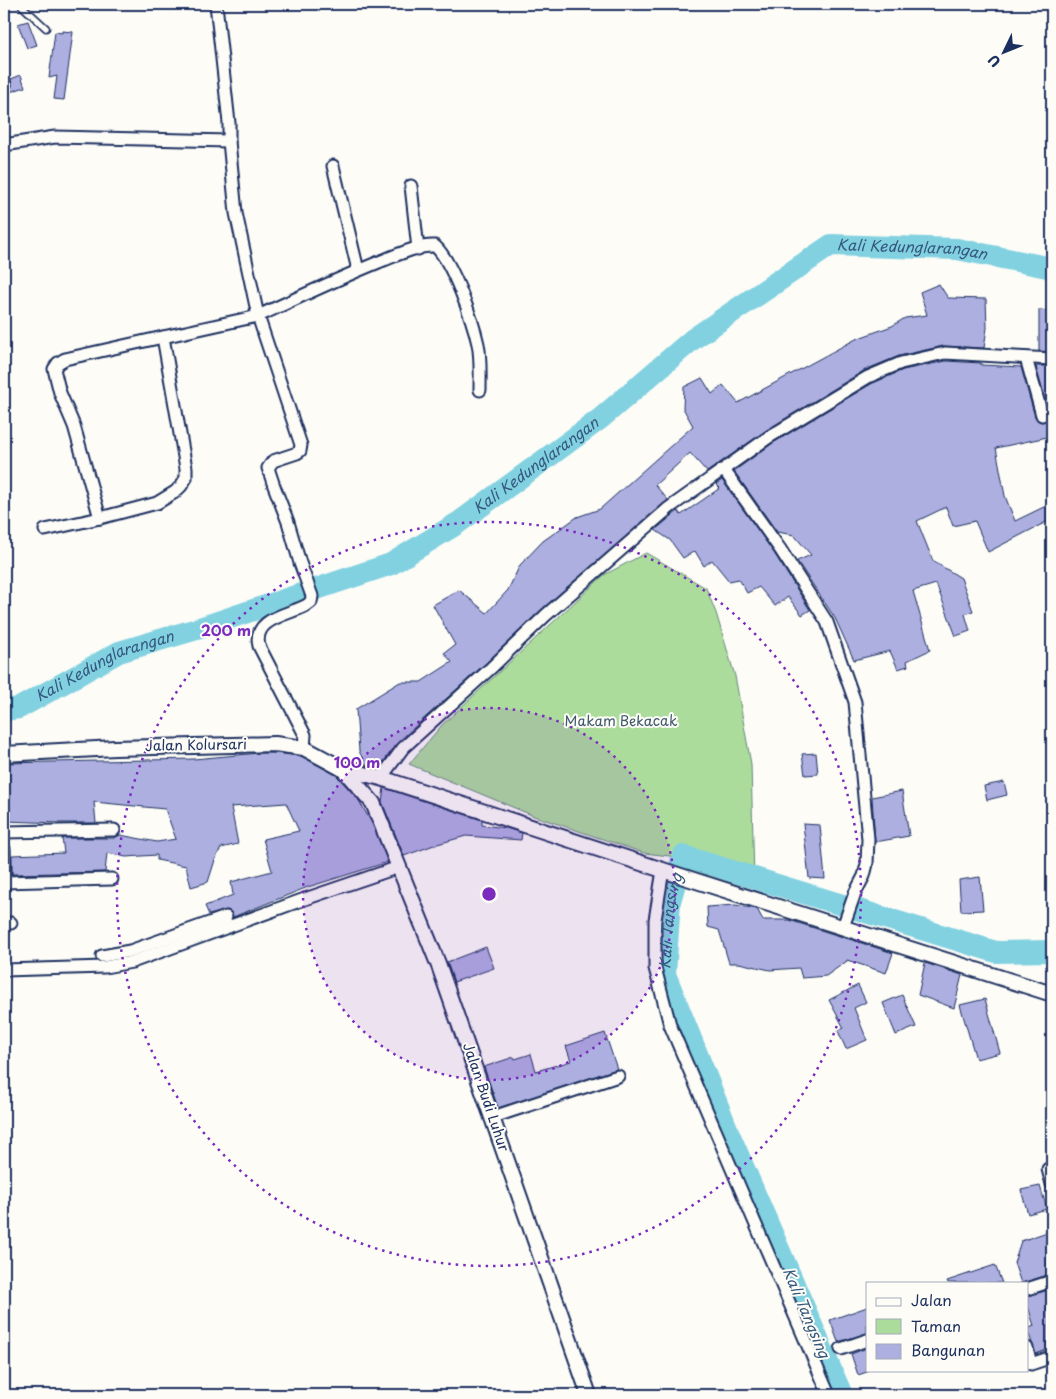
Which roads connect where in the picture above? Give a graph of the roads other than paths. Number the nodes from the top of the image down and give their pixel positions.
1 (20, 4) edge
2 (216, 4) edge
3 (46, 28) dead end
4 (4, 72) edge
5 (8, 85) dead end
6 (229, 141) junction
7 (4, 145) edge
8 (333, 166) dead end
9 (411, 186) dead end
10 (418, 248) junction
11 (358, 270) junction
12 (258, 316) junction
13 (163, 337) junction
14 (1026, 358) junction
15 (1052, 359) edge
16 (480, 390) dead end
17 (1042, 415) dead end
18 (724, 470) junction
19 (100, 518) junction
20 (45, 530) dead end
21 (304, 748) junction
22 (4, 754) edge
23 (343, 769) junction
24 (381, 778) junction
25 (373, 803) junction
26 (114, 830) dead end
27 (4, 832) edge
28 (4, 849) edge
29 (399, 867) junction
30 (665, 870) junction
31 (112, 879) dead end
32 (4, 882) edge
33 (226, 917) dead end
34 (845, 922) junction
35 (161, 946) junction
36 (102, 956) dead end
37 (4, 970) edge
38 (1035, 988) junction
39 (1052, 988) edge
40 (1052, 994) edge
41 (618, 1076) dead end
42 (493, 1117) junction
43 (1052, 1168) edge
44 (1052, 1184) edge
45 (1052, 1281) edge
46 (1028, 1289) edge
47 (866, 1340) edge
48 (840, 1349) dead end
49 (1028, 1352) edge
50 (1052, 1357) edge
51 (589, 1395) edge
52 (830, 1395) edge

1 - 3 lane
2 - 6 street
4 - 5 lane
6 - 7 street
6 - 12 street
8 - 11 street
9 - 10 street
10 - 11 street
10 - 16 street
11 - 12 street
12 - 13 street
12 - 21 street
13 - 19 street
13 - 19 street
14 - 15 street
14 - 17 street
14 - 18 street
18 - 24 street
18 - 34 street
19 - 20 street
21 - 22 street, Jalan Kolursari
21 - 23 street, Jalan Kolursari
23 - 24 street, Jalan Kolursari
23 - 25 street, Jalan Budi Luhur
24 - 25 street
24 - 30 street, Jalan Kolursari
25 - 29 street, Jalan Budi Luhur
26 - 27 street
28 - 32 street
29 - 35 street
29 - 42 street, Jalan Budi Luhur
30 - 34 street, Jalan Kolursari
30 - 52 street
31 - 32 street
33 - 35 street
34 - 38 street, Jalan Kolursari
35 - 36 street
35 - 37 street
38 - 39 street
38 - 40 street, Jalan Kolursari
41 - 42 street
42 - 51 street, Jalan Budi Luhur
43 - 44 street
45 - 46 street
47 - 48 street
49 - 50 street

